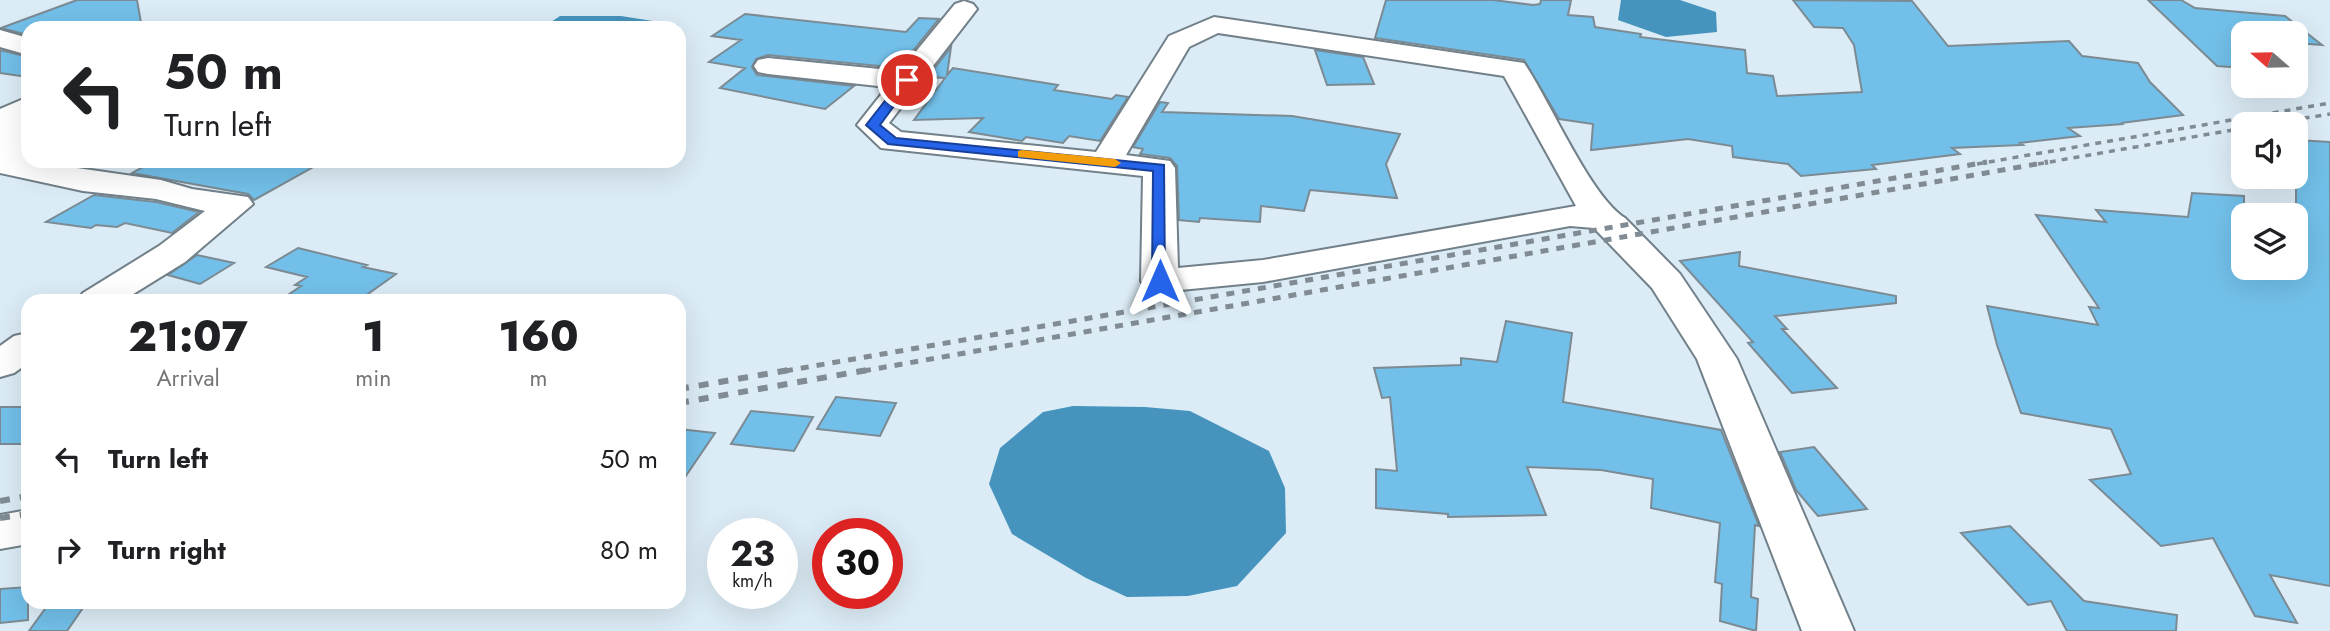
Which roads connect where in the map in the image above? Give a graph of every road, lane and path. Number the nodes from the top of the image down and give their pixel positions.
1 (964, 9) dead end
2 (0, 38) edge
3 (21, 45) edge
4 (768, 66) dead end
5 (907, 80) junction
6 (21, 110) edge
7 (1105, 162) junction
8 (1602, 218) junction
9 (107, 294) edge
10 (21, 350) edge
11 (0, 364) edge
12 (21, 528) edge
13 (0, 532) edge
14 (1828, 631) edge

1 - 5 street
2 - 3 street
4 - 5 street
5 - 7 street
6 - 9 street
7 - 8 street
7 - 8 street
8 - 14 street
10 - 11 street
12 - 13 street

